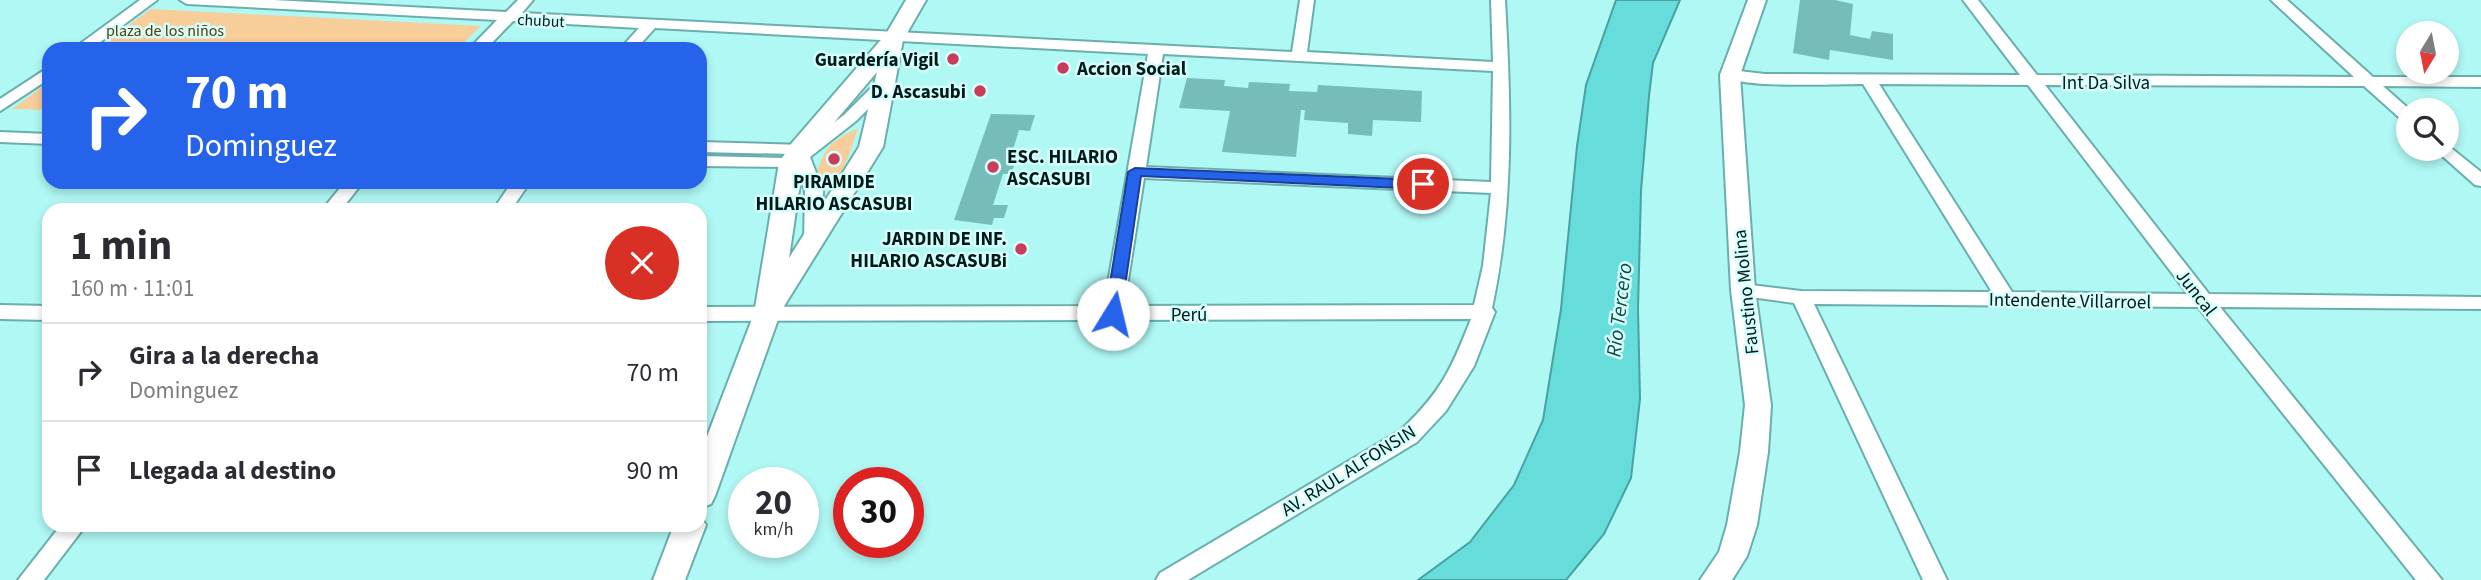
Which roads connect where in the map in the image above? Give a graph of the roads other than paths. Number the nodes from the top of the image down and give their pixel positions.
1 (150, 0) edge
2 (187, 0) edge
3 (526, 0) edge
4 (916, 0) edge
5 (1307, 0) edge
6 (1498, 0) edge
7 (1757, 0) edge
8 (1970, 0) edge
9 (2278, 0) edge
10 (508, 18) junction
11 (650, 26) junction
12 (895, 37) junction
13 (91, 42) edge
14 (484, 42) edge
15 (635, 42) edge
16 (1156, 51) junction
17 (1299, 58) junction
18 (1501, 67) junction
19 (1730, 75) junction
20 (42, 77) edge
21 (1868, 80) junction
22 (2032, 82) junction
23 (2368, 82) junction
24 (2481, 82) edge
25 (885, 83) junction
26 (0, 106) edge
27 (2396, 106) edge
28 (0, 124) edge
29 (42, 126) edge
30 (0, 137) edge
31 (42, 139) edge
32 (707, 148) edge
33 (797, 157) junction
34 (707, 161) edge
35 (2458, 161) edge
36 (1135, 172) junction
37 (2481, 181) edge
38 (1501, 188) junction
39 (348, 189) edge
40 (337, 203) edge
41 (813, 243) junction
42 (1743, 290) junction
43 (1801, 297) junction
44 (2006, 299) junction
45 (2205, 302) junction
46 (2481, 303) edge
47 (0, 312) edge
48 (1485, 312) junction
49 (42, 313) edge
50 (707, 314) edge
51 (767, 314) junction
52 (1113, 314) junction
53 (707, 477) edge
54 (68, 532) edge
55 (687, 532) edge
56 (30, 580) edge
57 (669, 580) edge
58 (1168, 580) edge
59 (1715, 580) edge
60 (1935, 580) edge
61 (2430, 580) edge

1 - 13 street
2 - 10 street, chubut
3 - 10 street
4 - 12 main road
5 - 17 street
6 - 18 street, AV. RAUL ALFONSIN
7 - 19 street, Faustino Molina
8 - 22 street, Juncal
9 - 23 street
10 - 11 street, chubut
10 - 14 street
11 - 12 street, chubut
11 - 15 street
12 - 16 street, chubut
12 - 25 main road
12 - 33 main road
16 - 17 street, chubut
16 - 36 street
17 - 18 street, chubut
18 - 38 street, AV. RAUL ALFONSIN
19 - 21 street, Int Da Silva
19 - 42 street, Faustino Molina
20 - 26 street
21 - 22 street, Int Da Silva
21 - 44 street
22 - 23 street, Int Da Silva
22 - 45 street, Juncal
23 - 24 street, Int Da Silva
23 - 27 street
25 - 33 street
25 - 41 main road
28 - 29 street
30 - 31 street
32 - 33 street
33 - 34 street
33 - 41 street
33 - 51 main road
35 - 37 street
36 - 38 street
36 - 52 street
38 - 48 street, AV. RAUL ALFONSIN
39 - 40 street
41 - 51 main road
42 - 43 street, Intendente Villarroel
42 - 59 street, Faustino Molina
43 - 44 street, Intendente Villarroel
43 - 60 street
44 - 45 street, Intendente Villarroel
45 - 46 street, Intendente Villarroel
45 - 61 street, Juncal
47 - 49 street
48 - 52 street, Perú
48 - 58 street, AV. RAUL ALFONSIN
50 - 51 street, Perú
51 - 52 street, Perú
51 - 53 main road
54 - 56 street
55 - 57 main road

